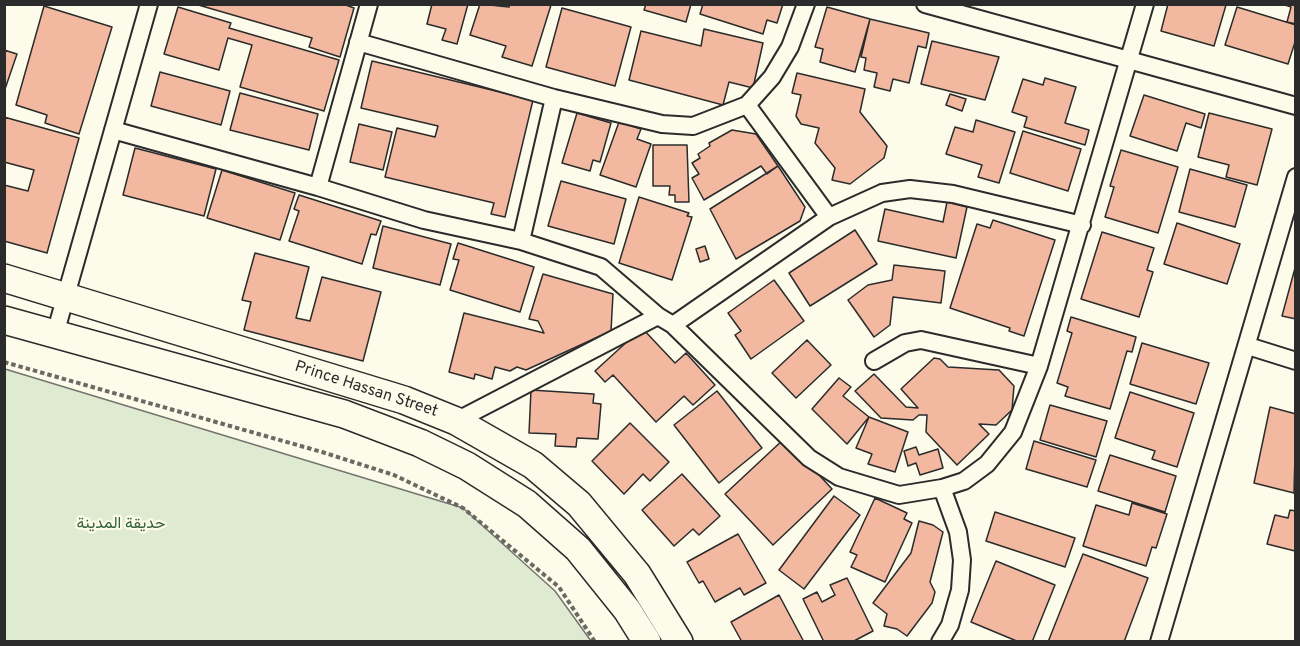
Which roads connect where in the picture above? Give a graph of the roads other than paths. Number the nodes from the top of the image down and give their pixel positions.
1 (149, 4) edge
2 (369, 4) edge
3 (806, 4) edge
4 (926, 4) edge
5 (1145, 4) edge
6 (358, 42) junction
7 (1130, 62) junction
8 (554, 98) junction
9 (747, 105) junction
10 (1296, 106) edge
11 (113, 130) junction
12 (1296, 177) edge
13 (318, 187) junction
14 (829, 217) junction
15 (1082, 225) junction
16 (521, 241) junction
17 (4, 278) edge
18 (66, 297) junction
19 (658, 316) junction
20 (4, 320) edge
21 (673, 325) junction
22 (55, 334) junction
23 (1248, 346) junction
24 (1296, 360) edge
25 (874, 361) dead end
26 (1039, 366) junction
27 (456, 422) junction
28 (942, 488) junction
29 (647, 642) edge
30 (679, 642) edge
31 (940, 642) edge
32 (1159, 642) edge

1 - 11 street
2 - 6 street
3 - 9 street
4 - 7 street
5 - 7 street
6 - 8 street
6 - 13 street
7 - 10 street
7 - 15 street
8 - 9 street
8 - 16 street
9 - 14 street
11 - 13 street
11 - 18 street
12 - 23 street
13 - 16 street
14 - 15 street
14 - 21 street
15 - 26 street
16 - 19 street
17 - 18 main road, Prince Hassan Street
18 - 22 street
18 - 27 main road, Prince Hassan Street
19 - 21 street
19 - 27 street
20 - 22 main road, Prince Hassan Street
21 - 28 street
22 - 29 main road, Prince Hassan Street
23 - 24 street
23 - 32 street
25 - 26 street
26 - 28 street
27 - 30 main road, Prince Hassan Street
28 - 31 street

